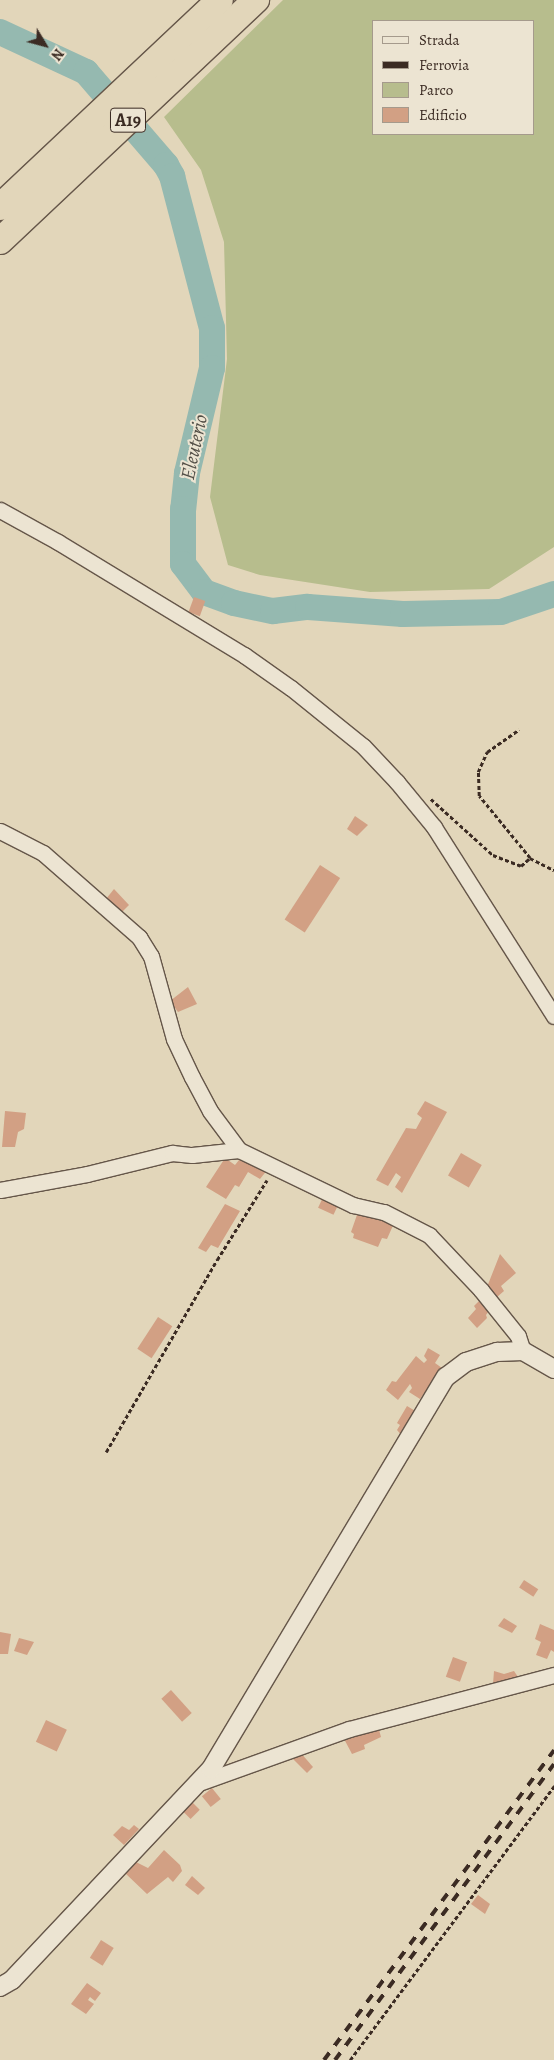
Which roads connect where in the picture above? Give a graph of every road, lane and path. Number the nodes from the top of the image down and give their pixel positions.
1 (220, 0) edge
2 (256, 0) edge
3 (0, 207) edge
4 (0, 241) edge
5 (0, 510) edge
6 (519, 730) dead end
7 (427, 796) dead end
8 (0, 831) edge
9 (530, 858) junction
10 (554, 870) edge
11 (554, 1016) edge
12 (239, 1150) junction
13 (274, 1168) junction
14 (0, 1190) edge
15 (523, 1351) junction
16 (554, 1369) edge
17 (106, 1452) dead end
18 (554, 1675) edge
19 (195, 1785) junction
20 (554, 1786) edge
21 (0, 1987) edge
22 (350, 2060) edge

1 - 3 highway, A19
2 - 4 highway, A19
5 - 11 street
6 - 9 path
7 - 9 path
8 - 12 street
9 - 10 path
12 - 13 street
12 - 14 street
13 - 15 street
13 - 17 path
15 - 16 street
15 - 19 street
18 - 19 street
19 - 21 street
20 - 22 path

